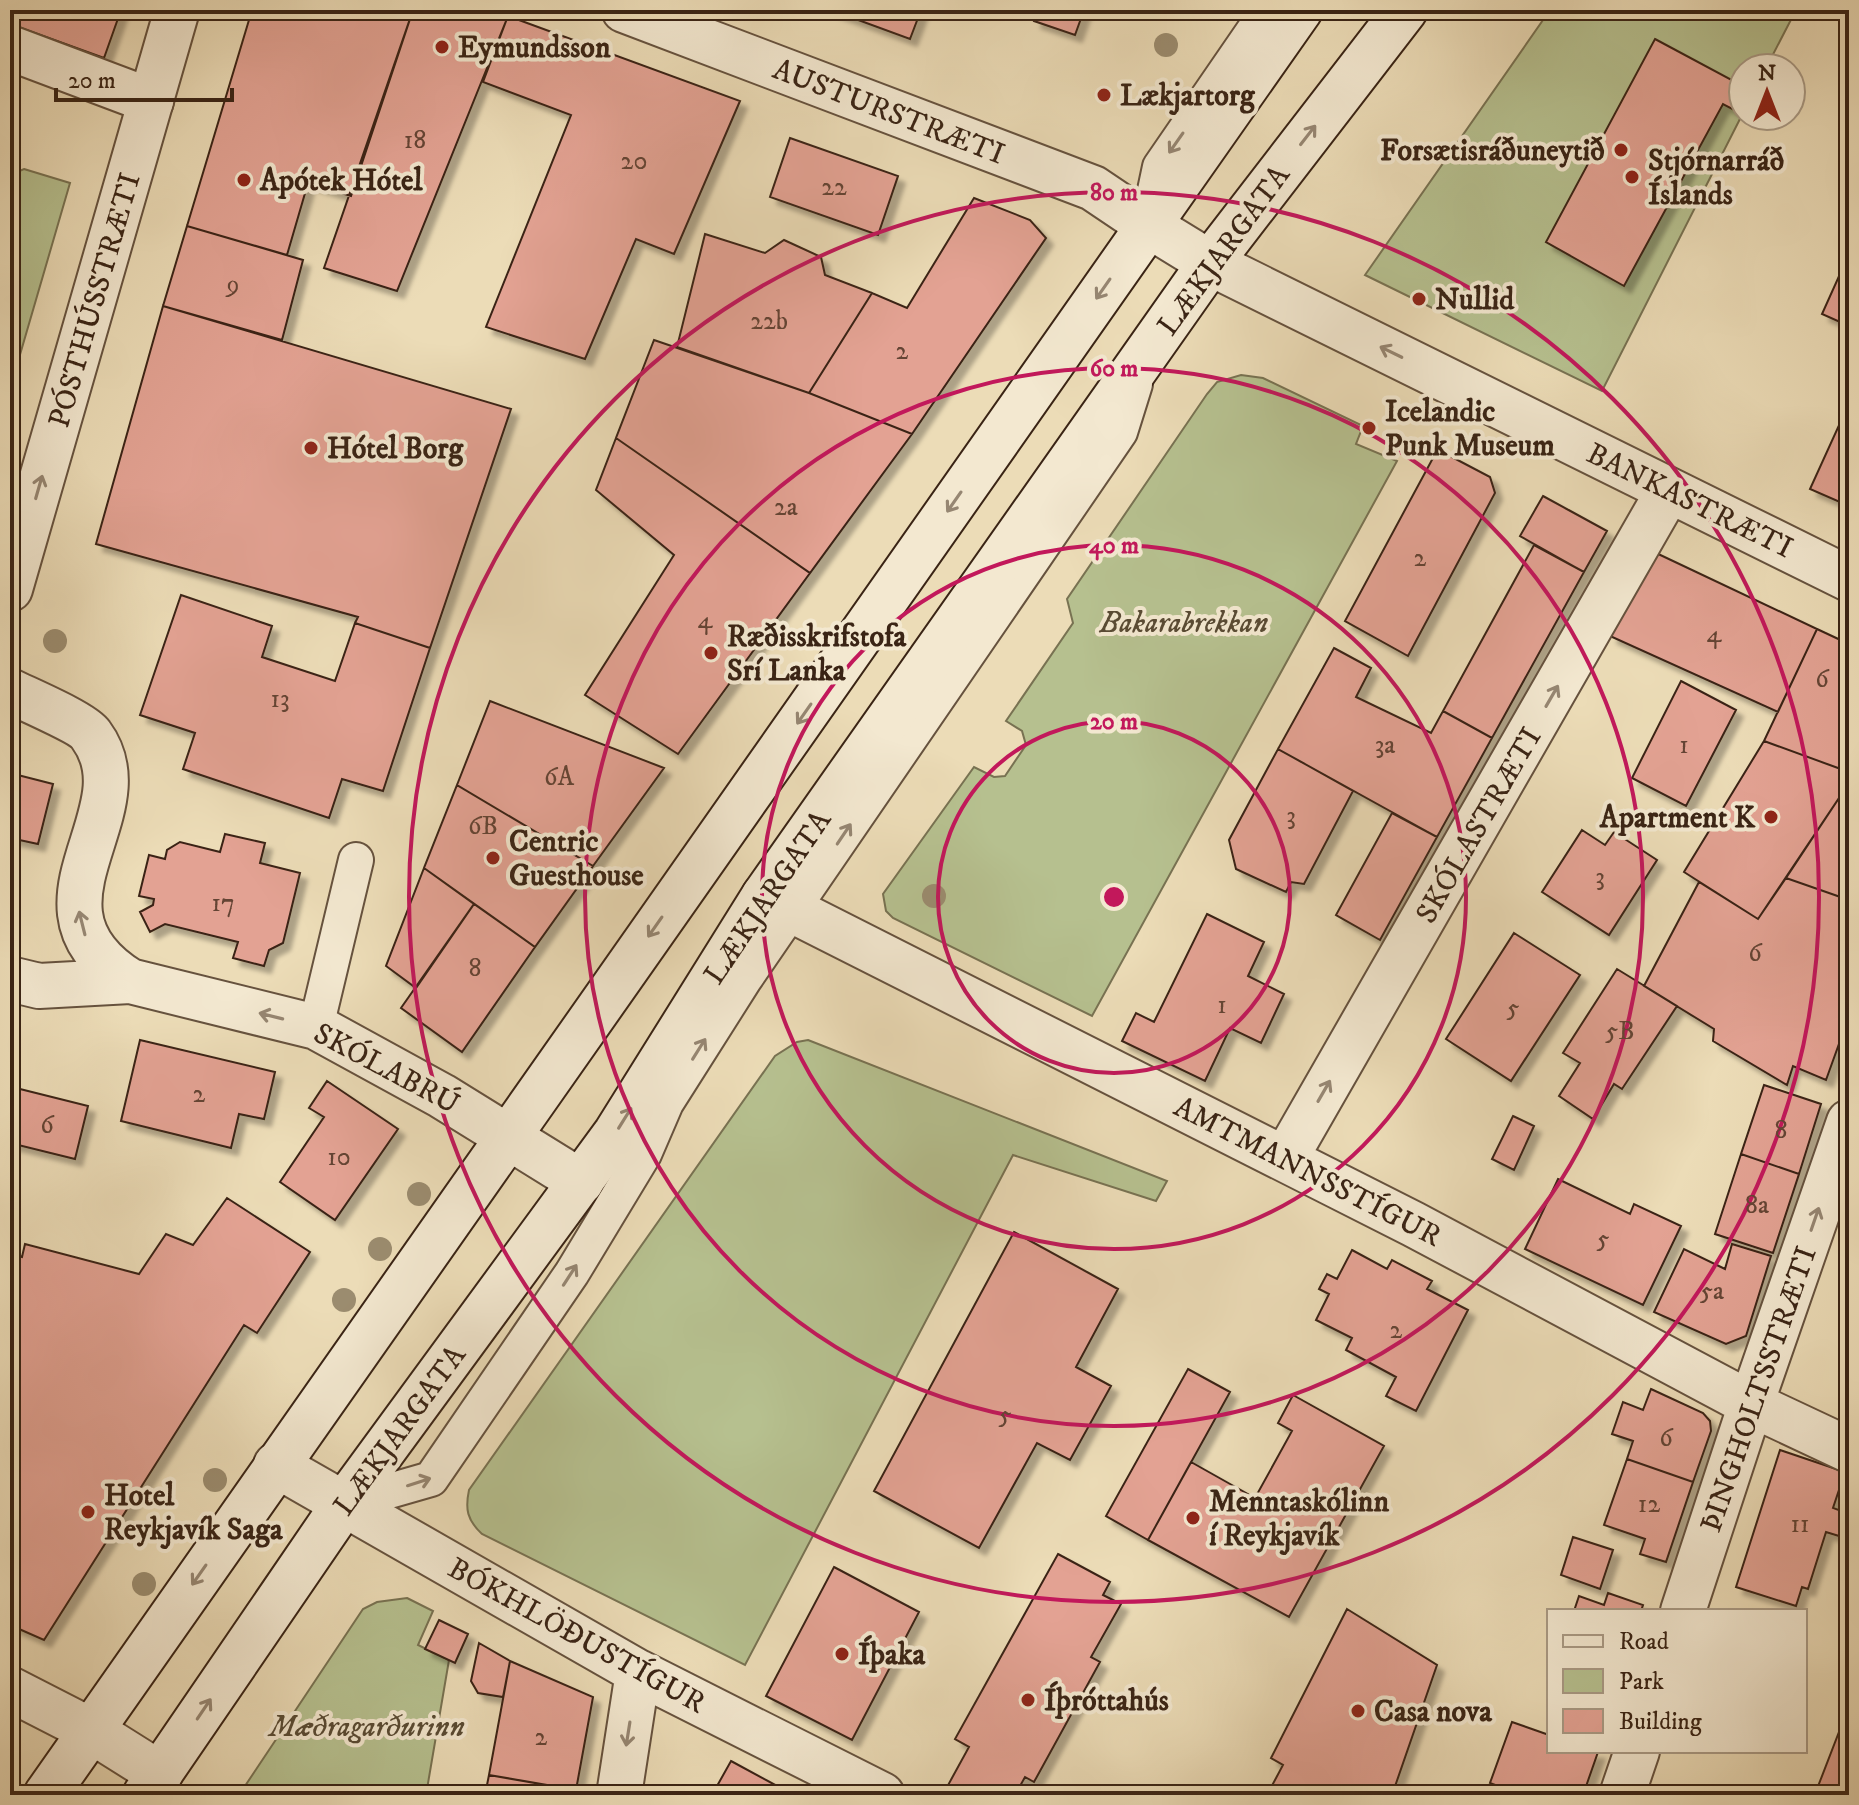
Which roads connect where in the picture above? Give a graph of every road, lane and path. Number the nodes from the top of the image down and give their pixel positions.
1 (177, 10) edge
2 (624, 10) edge
3 (1268, 10) edge
4 (1300, 10) edge
5 (1405, 10) edge
6 (10, 48) edge
7 (151, 101) junction
8 (1148, 225) junction
9 (1210, 263) junction
10 (1669, 490) junction
11 (1849, 579) edge
12 (10, 589) edge
13 (10, 691) edge
14 (356, 860) dead end
15 (778, 904) junction
16 (10, 979) edge
17 (130, 981) junction
18 (316, 1027) junction
19 (1849, 1122) edge
20 (508, 1135) junction
21 (1285, 1159) junction
22 (581, 1182) junction
23 (1751, 1404) junction
24 (1849, 1450) edge
25 (276, 1465) junction
26 (344, 1504) junction
27 (1684, 1609) edge
28 (638, 1672) junction
29 (10, 1689) edge
30 (90, 1730) junction
31 (1636, 1753) edge
32 (152, 1784) edge
33 (46, 1795) edge
34 (619, 1795) edge
35 (882, 1795) edge
36 (1622, 1795) edge

1 - 7 street, PÓSTHÚSSTRÆTI
2 - 8 street, AUSTURSTRÆTI
3 -> 8 lane
4 - 8 street
9 -> 5 street, LÆKJARGATA
6 - 7 street
12 -> 7 street, PÓSTHÚSSTRÆTI
8 - 9 street, BANKASTRÆTI
8 -> 20 street
10 -> 9 street, BANKASTRÆTI
15 -> 9 street, LÆKJARGATA
10 - 11 street, BANKASTRÆTI
21 -> 10 street, SKÓLASTRÆTI
17 -> 13 street
14 - 18 lane
15 - 21 street, AMTMANNSSTÍGUR
22 -> 15 street, LÆKJARGATA
26 -> 15 lane
16 - 17 street
18 -> 17 street, SKÓLABRÚ
18 - 20 street, SKÓLABRÚ
23 -> 19 street, ÞINGHOLTSSTRÆTI
20 - 22 street, SKÓLABRÚ
20 - 25 street
21 - 23 street, AMTMANNSSTÍGUR
22 - 26 street, LÆKJARGATA
23 - 24 street, AMTMANNSSTÍGUR
23 - 27 street, ÞINGHOLTSSTRÆTI
25 - 26 street, BÓKHLÖÐUSTÍGUR
25 -> 30 street
26 - 28 street, BÓKHLÖÐUSTÍGUR
32 -> 26 street, LÆKJARGATA
28 -> 34 street
28 - 35 street, BÓKHLÖÐUSTÍGUR
29 - 30 street
30 - 32 street
30 - 33 street
31 - 36 street

